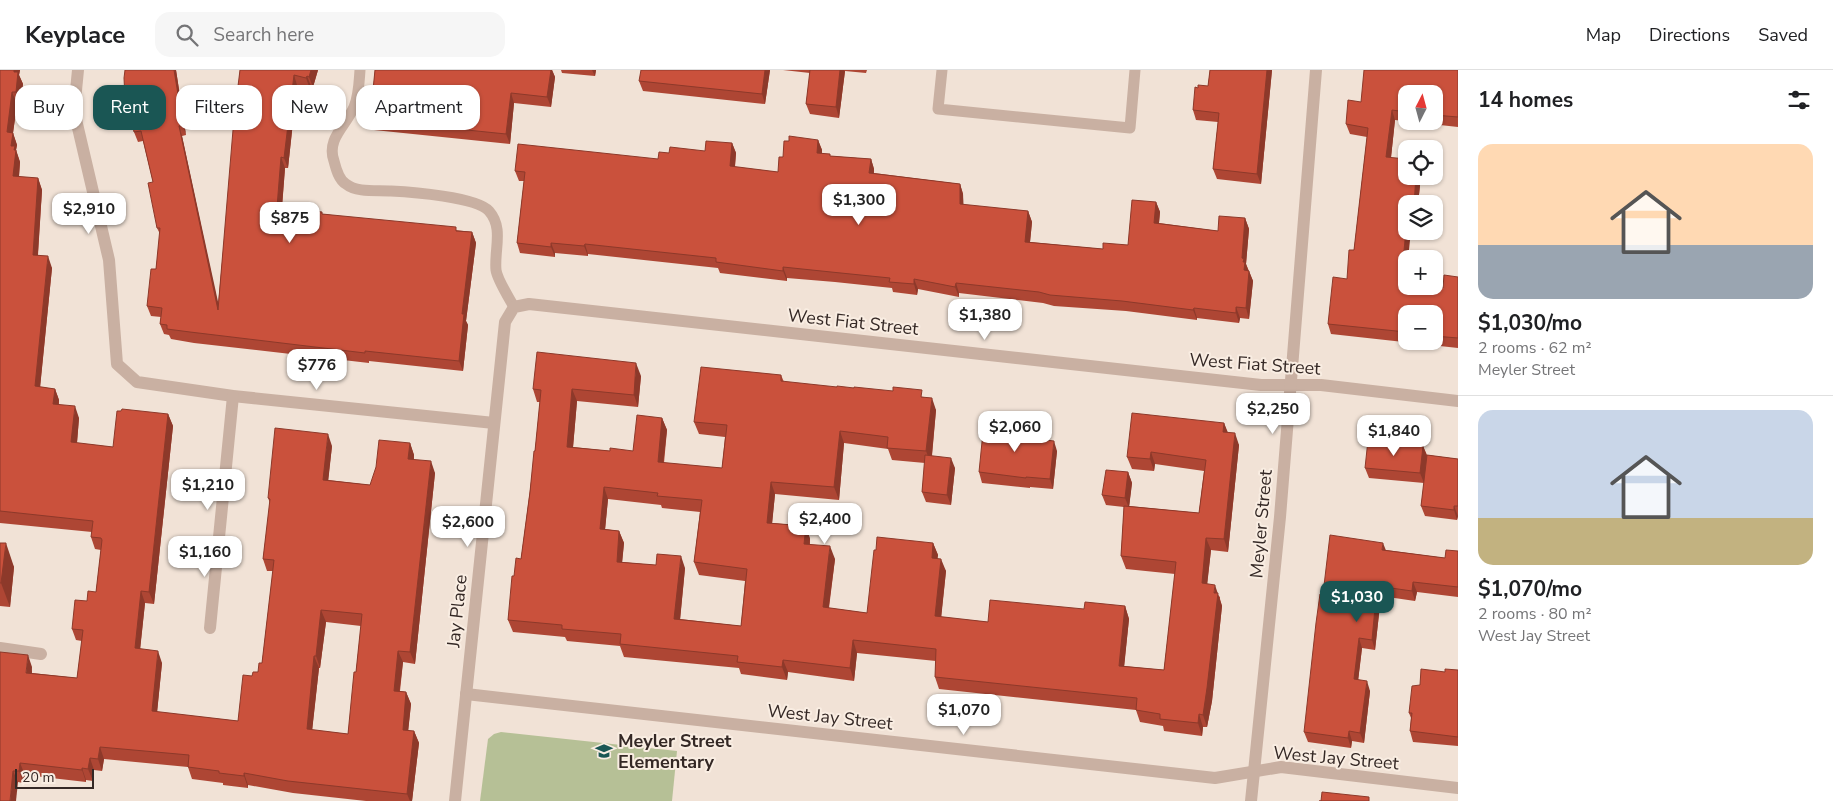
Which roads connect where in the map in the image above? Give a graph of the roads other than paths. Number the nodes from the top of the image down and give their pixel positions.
1 (78, 70) edge
2 (360, 70) edge
3 (942, 70) edge
4 (1135, 70) edge
5 (1316, 70) edge
6 (514, 307) junction
7 (1291, 385) junction
8 (233, 396) junction
9 (1458, 401) edge
10 (494, 422) junction
11 (210, 628) dead end
12 (0, 648) edge
13 (42, 654) dead end
14 (466, 694) junction
15 (1254, 771) junction
16 (1458, 788) edge
17 (455, 801) edge
18 (1251, 801) edge

1 - 8 street
2 - 6 lane
3 - 4 lane
5 - 7 street, Meyler Street
6 - 7 street, West Fiat Street
6 - 10 street, Jay Place
7 - 9 street, West Fiat Street
7 - 15 street, Meyler Street
8 - 10 street
8 - 11 street
10 - 14 street, Jay Place
12 - 13 street
14 - 15 street, West Jay Street
14 - 17 street, Jay Place
15 - 16 street, West Jay Street
15 - 18 street, Meyler Street

